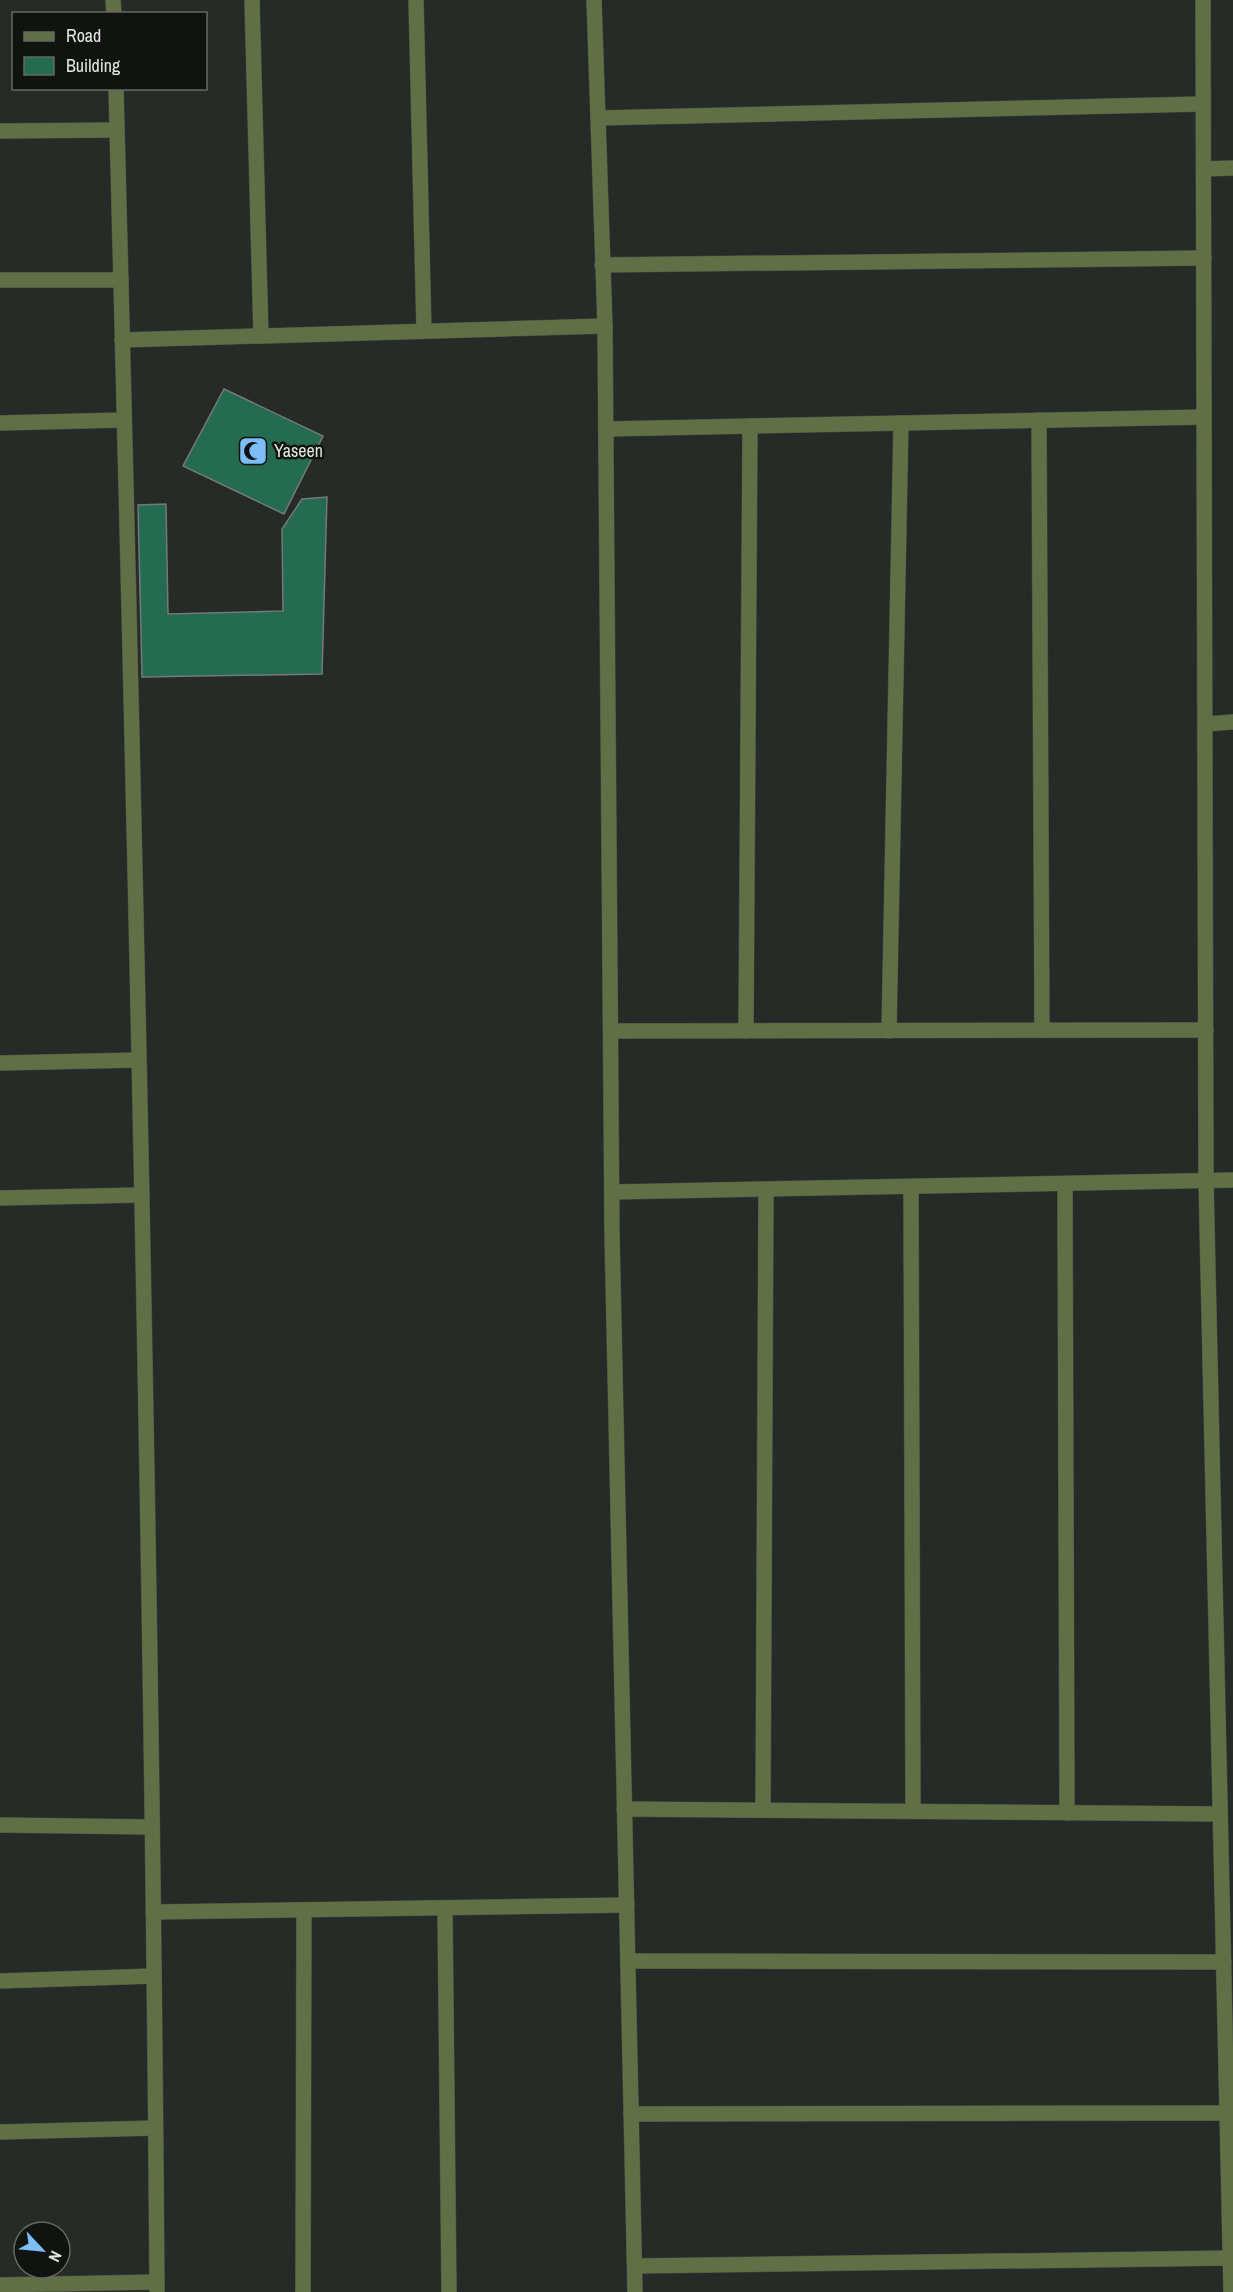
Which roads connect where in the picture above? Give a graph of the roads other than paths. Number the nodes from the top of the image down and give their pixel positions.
1 (252, 0) edge
2 (416, 0) edge
3 (594, 0) edge
4 (1203, 0) edge
5 (116, 90) edge
6 (1203, 104) junction
7 (598, 118) junction
8 (117, 130) junction
9 (0, 131) edge
10 (1233, 168) edge
11 (1204, 169) junction
12 (1204, 258) junction
13 (602, 265) junction
14 (0, 280) edge
15 (121, 280) junction
16 (605, 326) junction
17 (424, 331) junction
18 (261, 336) junction
19 (122, 340) junction
20 (1204, 417) junction
21 (124, 420) junction
22 (1038, 420) junction
23 (0, 423) edge
24 (901, 423) junction
25 (750, 426) junction
26 (606, 429) junction
27 (1233, 722) edge
28 (1205, 724) junction
29 (1042, 1030) junction
30 (1206, 1030) junction
31 (610, 1031) junction
32 (746, 1031) junction
33 (889, 1031) junction
34 (138, 1060) junction
35 (0, 1063) edge
36 (1233, 1180) edge
37 (1206, 1181) junction
38 (1065, 1184) junction
39 (911, 1186) junction
40 (766, 1190) junction
41 (612, 1192) junction
42 (140, 1195) junction
43 (0, 1198) edge
44 (1217, 1671) junction
45 (1233, 1671) edge
46 (624, 1809) junction
47 (764, 1810) junction
48 (913, 1811) junction
49 (1068, 1813) junction
50 (1220, 1814) junction
51 (0, 1825) edge
52 (152, 1827) junction
53 (627, 1905) junction
54 (445, 1908) junction
55 (304, 1910) junction
56 (153, 1912) junction
57 (628, 1961) junction
58 (1224, 1962) junction
59 (154, 1976) junction
60 (0, 1981) edge
61 (1227, 2113) junction
62 (631, 2114) junction
63 (155, 2128) junction
64 (0, 2132) edge
65 (1230, 2258) junction
66 (635, 2266) junction
67 (0, 2285) edge
68 (157, 2287) edge
69 (303, 2292) edge
70 (449, 2292) edge
71 (635, 2292) edge
72 (1231, 2292) edge

1 - 18 street
2 - 17 street
3 - 7 street
4 - 6 street
5 - 8 street
6 - 7 street
6 - 11 street
7 - 13 street
8 - 9 street
8 - 15 street
10 - 11 street
11 - 12 street
12 - 13 street
12 - 20 street
13 - 16 street
14 - 15 street
15 - 19 street
16 - 17 street
16 - 26 street
17 - 18 street
18 - 19 street
19 - 21 street
20 - 22 street
20 - 28 street
21 - 23 street
21 - 34 street
22 - 24 street
22 - 29 street
24 - 25 street
24 - 33 street
25 - 26 street
25 - 32 street
26 - 31 street
27 - 28 street
28 - 30 street
29 - 30 street
29 - 33 street
30 - 37 street
31 - 32 street
31 - 41 street
32 - 33 street
34 - 35 street
34 - 42 street
36 - 37 street
37 - 38 street
37 - 44 street
38 - 39 street
38 - 49 street
39 - 40 street
39 - 48 street
40 - 41 street
40 - 47 street
41 - 46 street
42 - 43 street
42 - 52 street
44 - 45 street
44 - 50 street
46 - 47 street
46 - 53 street
47 - 48 street
48 - 49 street
49 - 50 street
50 - 58 street
51 - 52 street
52 - 56 street
53 - 54 street
53 - 57 street
54 - 55 street
54 - 70 street
55 - 56 street
55 - 69 street
56 - 59 street
57 - 58 street
57 - 62 street
58 - 61 street
59 - 60 street
59 - 63 street
61 - 62 street
61 - 65 street
62 - 66 street
63 - 64 street
63 - 68 street
65 - 66 street
65 - 72 street
66 - 71 street
67 - 68 street

